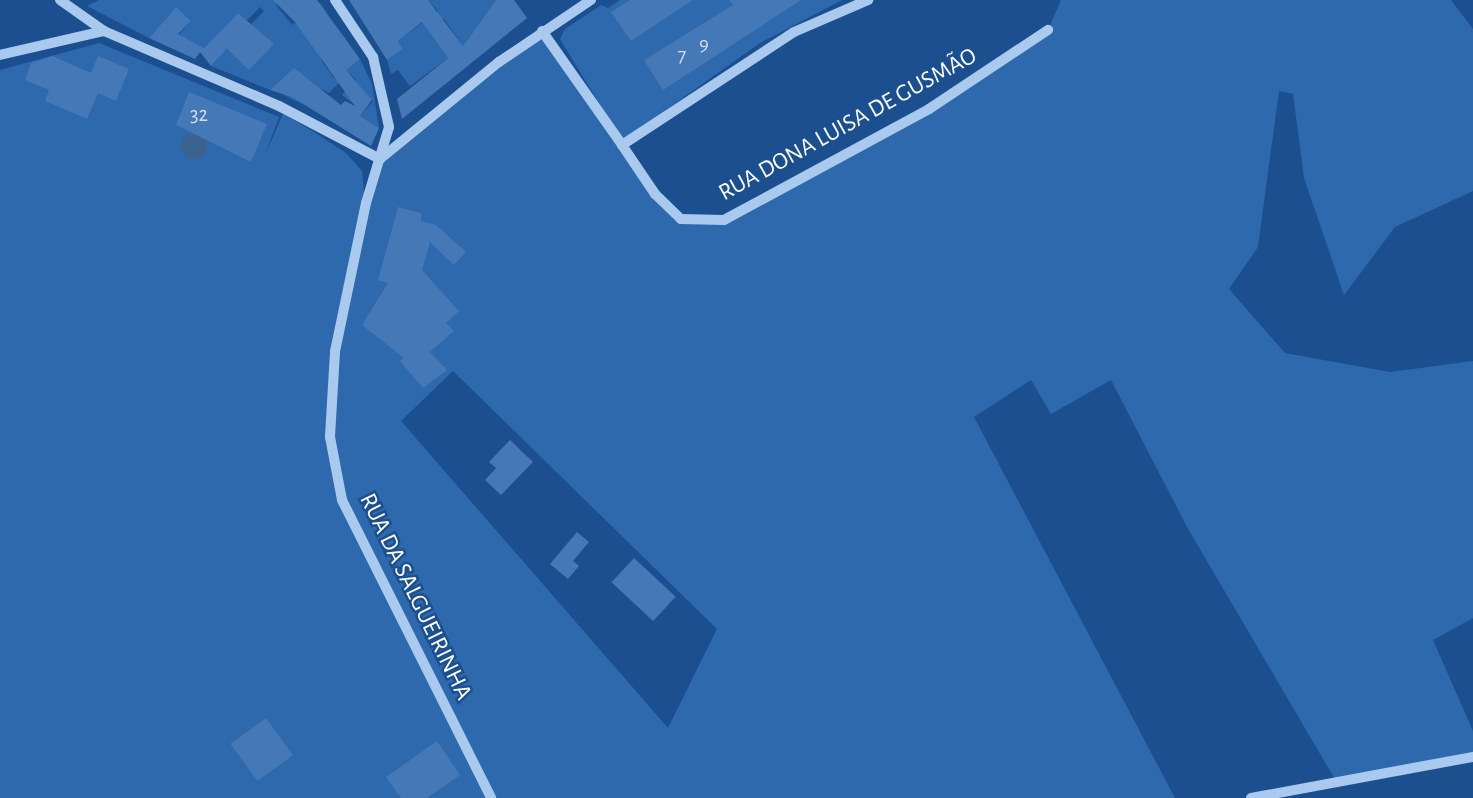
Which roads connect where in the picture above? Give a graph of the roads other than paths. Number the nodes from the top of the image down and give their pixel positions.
1 (60, 0) edge
2 (334, 0) edge
3 (591, 0) edge
4 (868, 0) edge
5 (1048, 30) dead end
6 (104, 31) junction
7 (542, 31) junction
8 (0, 55) edge
9 (622, 146) junction
10 (380, 159) junction
11 (1473, 758) edge
12 (491, 798) edge
13 (1251, 798) edge

1 - 6 street
2 - 10 street, RUA DA SALGUEIRINHA
3 - 7 street
4 - 9 street
5 - 9 street, RUA DONA LUISA DE GUSMÃO
6 - 8 street
6 - 10 street
7 - 9 street, RUA DONA LUISA DE GUSMÃO
7 - 10 street
10 - 12 street, RUA DA SALGUEIRINHA
11 - 13 street

